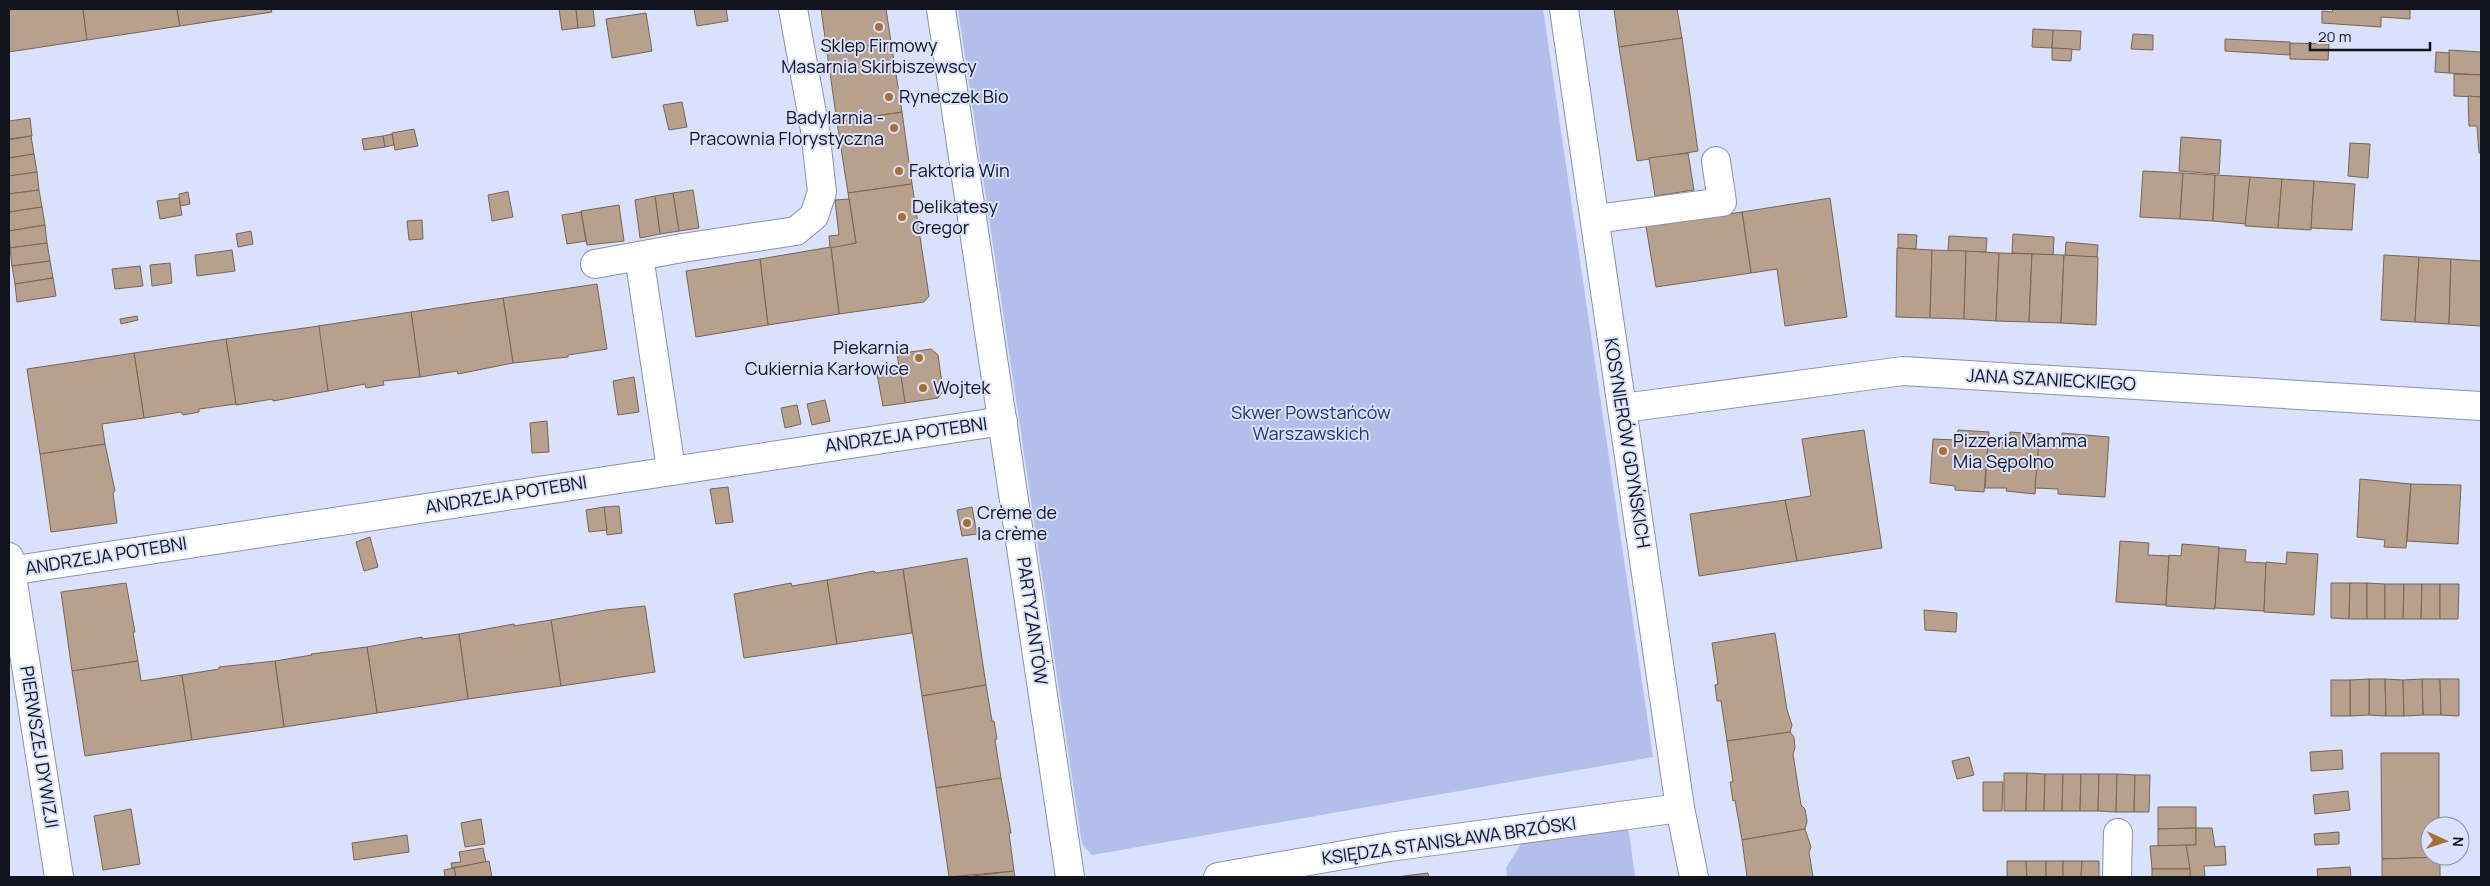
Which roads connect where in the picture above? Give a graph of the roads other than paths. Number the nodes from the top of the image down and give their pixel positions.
1 (793, 9) edge
2 (941, 9) edge
3 (1564, 9) edge
4 (1716, 161) dead end
5 (1596, 219) junction
6 (639, 256) junction
7 (595, 264) dead end
8 (2481, 406) edge
9 (1623, 408) junction
10 (1003, 421) junction
11 (671, 469) junction
12 (9, 566) edge
13 (1680, 808) junction
14 (2118, 833) dead end
15 (59, 877) edge
16 (1070, 877) edge
17 (1218, 877) edge
18 (1694, 877) edge
19 (2117, 877) edge

1 - 6 street
2 - 10 street, PARTYZANTÓW
3 - 5 street, KOSYNIERÓW GDYŃSKICH
4 - 5 street
5 - 9 street, KOSYNIERÓW GDYŃSKICH
6 - 7 street
6 - 11 street
8 - 9 street, JANA SZANIECKIEGO
9 - 13 street, KOSYNIERÓW GDYŃSKICH
10 - 11 street, ANDRZEJA POTEBNI
10 - 16 street, PARTYZANTÓW
11 - 12 street, ANDRZEJA POTEBNI
12 - 15 street, PIERWSZEJ DYWIZJI
13 - 17 street, KSIĘDZA STANISŁAWA BRZÓSKI
13 - 18 street, KOSYNIERÓW GDYŃSKICH
14 - 19 street

